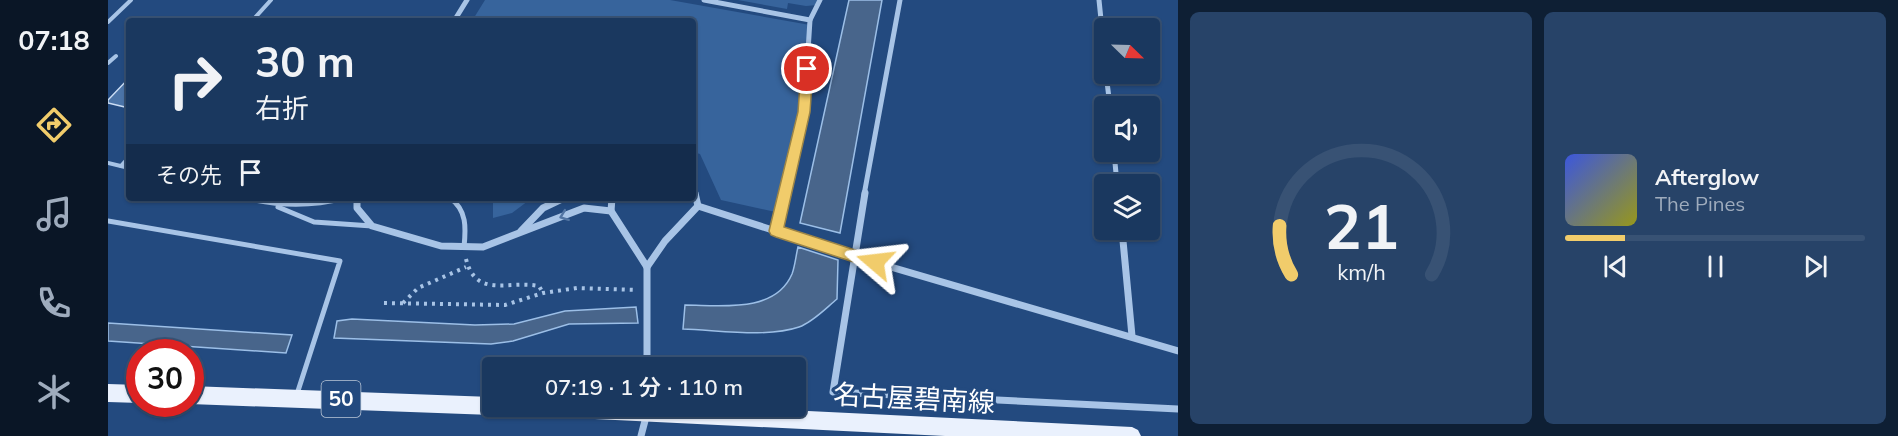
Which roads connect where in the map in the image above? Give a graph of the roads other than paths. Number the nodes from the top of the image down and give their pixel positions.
1 (131, 0) edge
2 (271, 0) edge
3 (467, 0) edge
4 (704, 0) edge
5 (820, 0) edge
6 (900, 0) edge
7 (1099, 0) edge
8 (255, 18) edge
9 (456, 18) edge
10 (1101, 18) edge
11 (810, 20) junction
12 (108, 22) edge
13 (116, 56) dead end
14 (108, 63) edge
15 (126, 160) edge
16 (108, 163) edge
17 (121, 166) junction
18 (126, 167) edge
19 (696, 197) edge
20 (257, 201) edge
21 (334, 201) edge
22 (357, 201) edge
23 (456, 201) edge
24 (558, 201) edge
25 (612, 201) edge
26 (276, 206) junction
27 (698, 206) junction
28 (611, 211) junction
29 (108, 221) edge
30 (372, 226) junction
31 (776, 231) junction
32 (519, 234) junction
33 (1123, 240) edge
34 (464, 247) junction
35 (853, 256) junction
36 (646, 267) junction
37 (1132, 336) junction
38 (1178, 351) edge
39 (647, 357) edge
40 (108, 393) edge
41 (126, 394) edge
42 (204, 395) edge
43 (296, 397) junction
44 (482, 406) edge
45 (1178, 409) edge
46 (646, 417) edge
47 (791, 417) edge
48 (641, 436) edge
49 (1132, 436) edge

1 - 12 lane
2 - 8 lane
3 - 9 street
4 - 11 street
5 - 11 street
6 - 35 street
7 - 10 street
11 - 31 street
13 - 14 lane
15 - 17 lane
16 - 17 lane
17 - 18 lane
19 - 27 street
20 - 26 lane
21 - 26 lane
22 - 30 street
23 - 34 lane
24 - 32 street
25 - 28 street
26 - 30 lane
27 - 31 street
27 - 36 street
28 -> 32 street
28 - 36 street
29 - 43 lane
30 - 34 street
31 - 35 street
32 - 34 street
33 - 37 street
35 - 37 street
35 - 45 street
36 - 39 street
37 - 38 street
40 - 41 main road
42 - 43 main road, 50
43 - 44 main road, 50
46 - 48 street
47 - 49 main road, 名古屋碧南線

